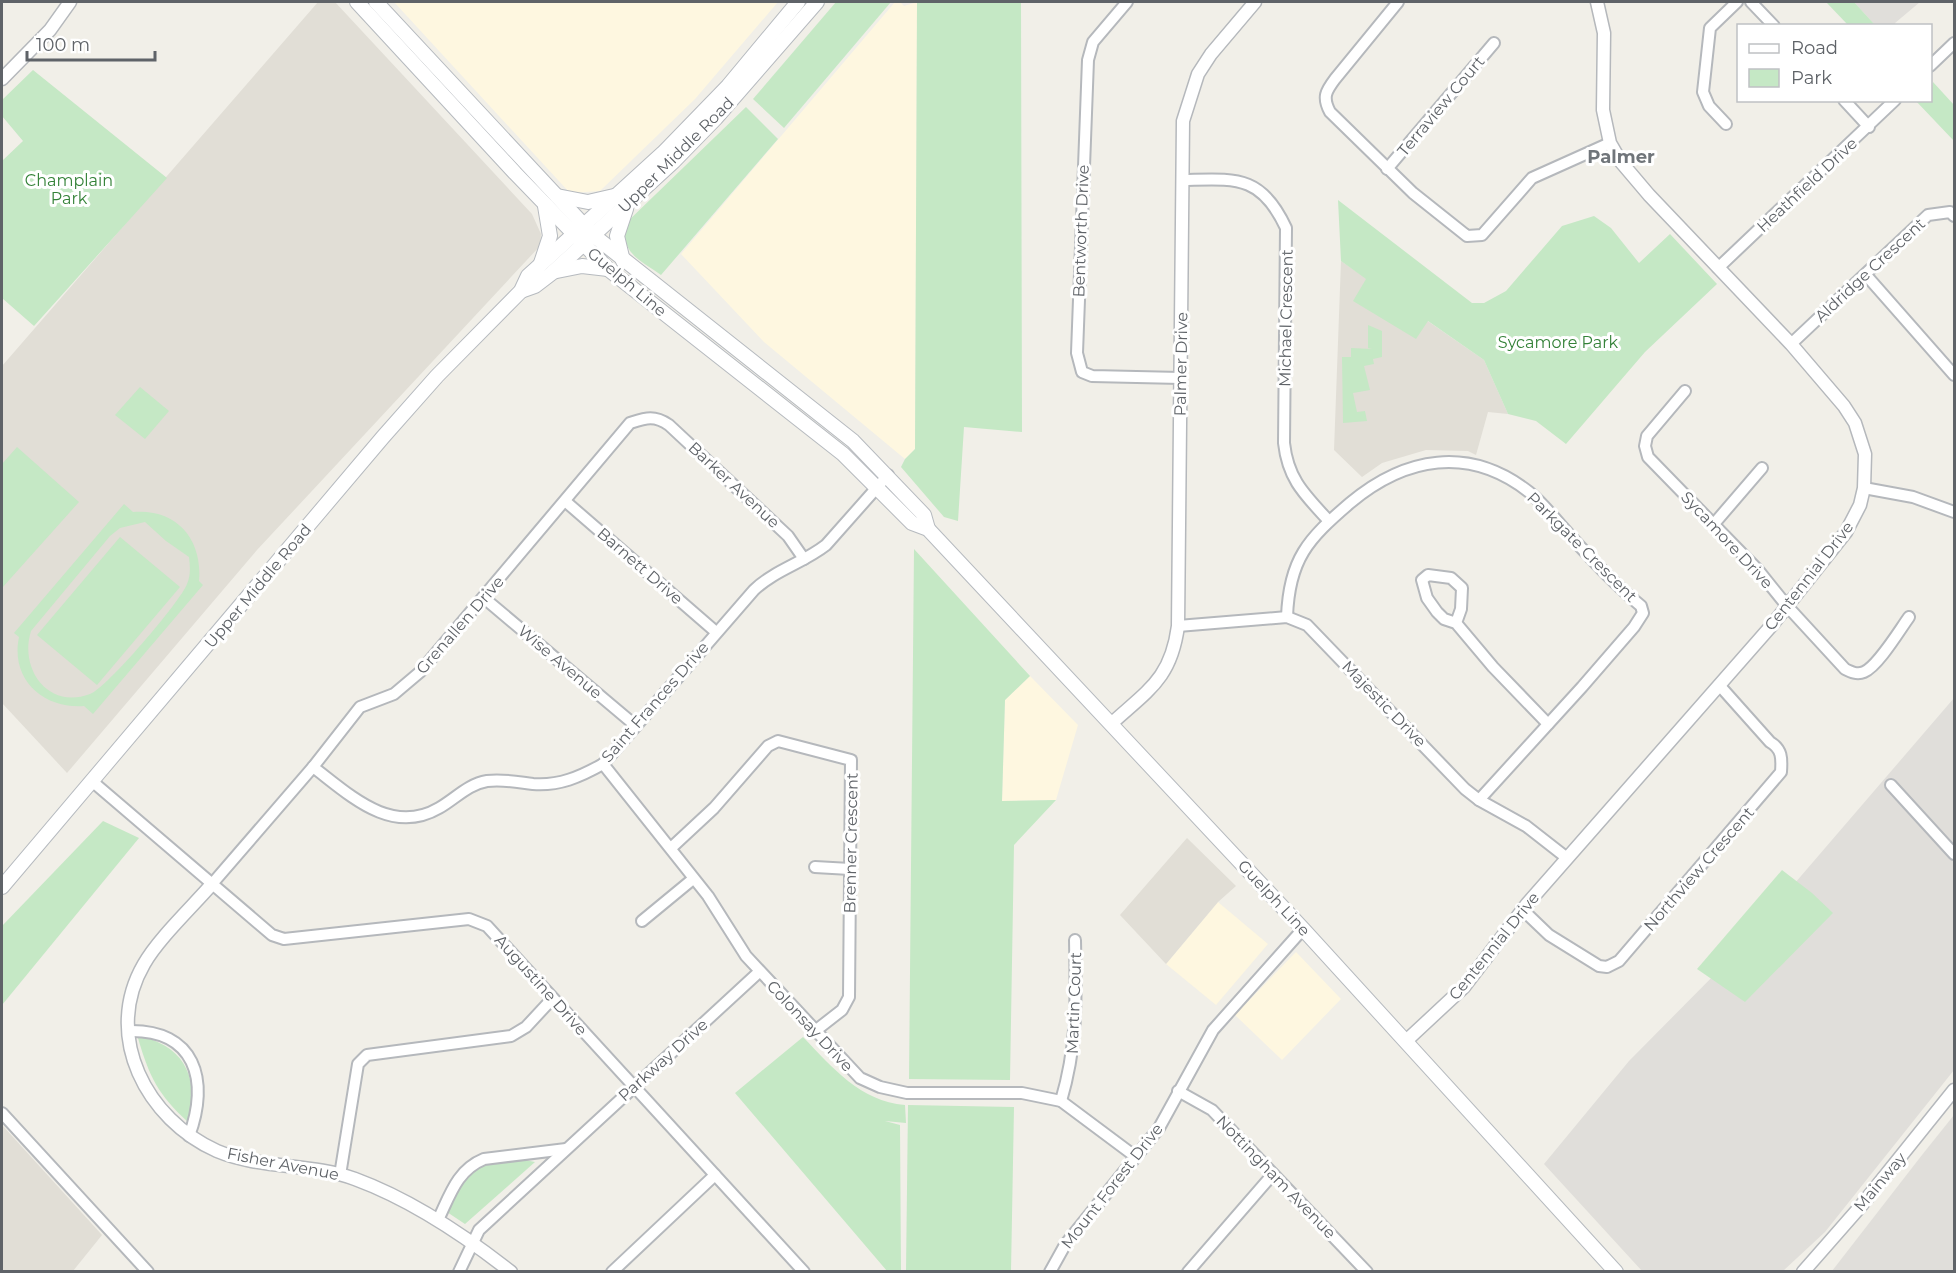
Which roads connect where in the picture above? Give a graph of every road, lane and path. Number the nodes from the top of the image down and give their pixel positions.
1 (70, 2) edge
2 (357, 2) edge
3 (376, 2) edge
4 (798, 2) edge
5 (817, 2) edge
6 (1127, 2) edge
7 (1255, 2) edge
8 (1398, 2) edge
9 (1597, 2) edge
10 (1737, 2) edge
11 (1751, 2) edge
12 (1772, 24) edge
13 (1494, 43) dead end
14 (1954, 43) edge
15 (1932, 64) edge
16 (2, 79) edge
17 (1846, 102) edge
18 (1893, 102) edge
19 (1726, 124) dead end
20 (1869, 127) junction
21 (1610, 143) junction
22 (1387, 169) junction
23 (1183, 180) junction
24 (557, 195) junction
25 (624, 198) junction
26 (544, 204) junction
27 (1954, 216) edge
28 (583, 235) junction
29 (623, 261) junction
30 (540, 265) junction
31 (1718, 268) junction
32 (608, 269) junction
33 (552, 273) junction
34 (1866, 275) junction
35 (521, 291) junction
36 (1791, 344) junction
37 (740, 373) junction
38 (768, 375) junction
39 (1954, 375) edge
40 (1181, 378) junction
41 (1685, 391) dead end
42 (657, 417) joint
43 (1761, 468) dead end
44 (888, 475) junction
45 (876, 486) junction
46 (1864, 488) junction
47 (565, 501) junction
48 (1954, 512) edge
49 (1328, 520) junction
50 (1713, 525) junction
51 (928, 529) junction
52 (804, 559) junction
53 (484, 598) junction
54 (1786, 606) junction
55 (1287, 617) junction
56 (1909, 617) dead end
57 (1456, 623) junction
58 (1178, 626) junction
59 (716, 632) junction
60 (1720, 686) junction
61 (1111, 724) junction
62 (1548, 724) junction
63 (636, 726) junction
64 (603, 764) junction
65 (313, 767) junction
66 (93, 782) junction
67 (1891, 785) dead end
68 (1479, 800) junction
69 (671, 848) junction
70 (1954, 854) edge
71 (1567, 858) junction
72 (815, 867) dead end
73 (850, 869) junction
74 (693, 879) junction
75 (212, 884) junction
76 (2, 887) edge
77 (1523, 910) junction
78 (642, 921) dead end
79 (1303, 929) junction
80 (1076, 940) dead end
81 (759, 972) junction
82 (552, 999) junction
83 (128, 1031) junction
84 (815, 1031) junction
85 (1407, 1041) junction
86 (634, 1086) junction
87 (1954, 1090) edge
88 (1178, 1091) junction
89 (1061, 1101) junction
90 (2, 1113) edge
91 (189, 1136) junction
92 (566, 1149) junction
93 (1136, 1156) junction
94 (1273, 1174) junction
95 (340, 1175) junction
96 (715, 1175) junction
97 (438, 1220) junction
98 (474, 1243) junction
99 (148, 1272) edge
100 (459, 1272) edge
101 (511, 1272) edge
102 (612, 1272) edge
103 (804, 1272) edge
104 (1050, 1272) edge
105 (1188, 1272) edge
106 (1367, 1272) edge
107 (1616, 1272) edge
108 (1803, 1272) edge

1 - 16 street
2 - 26 main road, Guelph Line
3 - 24 main road, Guelph Line
4 - 25 main road, Upper Middle Road
5 - 25 main road, Upper Middle Road
6 - 40 street, Bentworth Drive
7 - 23 street, Palmer Drive
8 - 22 street
9 - 21 street, Centennial Drive
10 - 19 street
11 - 12 street
13 - 22 street, Terraview Court
14 - 15 street
17 - 20 street
18 - 20 street, Heathfield Drive
20 - 31 street, Heathfield Drive
21 - 22 street
21 - 31 street, Centennial Drive
23 - 40 street, Palmer Drive
23 - 49 street, Michael Crescent
24 - 25 main road
24 - 28 main road, Guelph Line
25 - 28 main road, Upper Middle Road
25 - 29 main road
26 - 28 main road, Guelph Line
26 - 30 main road
27 - 34 street, Aldridge Crescent
28 - 29 main road, Guelph Line
28 - 30 main road, Upper Middle Road
28 - 32 main road, Guelph Line
28 - 33 main road, Upper Middle Road
29 - 38 main road, Guelph Line
30 - 35 main road, Upper Middle Road
31 - 36 street, Centennial Drive
32 - 33 main road
32 - 37 main road, Guelph Line
33 - 35 main road, Upper Middle Road
34 - 36 street, Aldridge Crescent
34 - 39 street
35 - 66 main road, Upper Middle Road
36 - 46 street, Centennial Drive
37 - 38 main road
37 - 45 main road, Guelph Line
38 - 44 main road, Guelph Line
40 - 58 street, Palmer Drive
41 - 50 street, Sycamore Drive
42 - 47 street, Grenallen Drive
42 - 52 street, Barker Avenue
43 - 50 street
44 - 45 street, Saint Frances Drive
44 - 51 main road, Guelph Line
45 - 51 main road, Guelph Line
45 - 52 street, Saint Frances Drive
46 - 48 street
46 - 54 street, Centennial Drive
47 - 53 street, Grenallen Drive
47 - 59 street, Barnett Drive
49 - 55 street, Parkgate Crescent
49 - 62 street, Parkgate Crescent
50 - 54 street, Sycamore Drive
51 - 61 main road, Guelph Line
52 - 59 street, Saint Frances Drive
53 - 63 street, Wise Avenue
53 - 65 street, Grenallen Drive
54 - 56 street, Sycamore Drive
54 - 60 street, Centennial Drive
55 - 58 street
55 - 68 street, Majestic Drive
57 - 57 street
57 - 62 street
58 - 61 street, Palmer Drive
59 - 63 street, Saint Frances Drive
60 - 71 street, Centennial Drive
60 - 77 street, Northview Crescent
61 - 79 main road, Guelph Line
62 - 68 street, Parkgate Crescent
63 - 64 street, Saint Frances Drive
64 - 65 street, Saint Frances Drive
64 - 69 street, Colonsay Drive
65 - 75 street, Grenallen Drive
66 - 75 street, Augustine Drive
66 - 76 main road, Upper Middle Road
67 - 70 street
68 - 71 street, Majestic Drive
69 - 73 street, Brenner Crescent
69 - 74 street, Colonsay Drive
71 - 77 street, Centennial Drive
72 - 73 street
73 - 84 street, Brenner Crescent
74 - 78 street
74 - 81 street, Colonsay Drive
75 - 82 street, Augustine Drive
75 - 83 street, Fisher Avenue
77 - 85 street, Centennial Drive
79 - 85 main road, Guelph Line
79 - 88 street, Mount Forest Drive
80 - 89 street, Martin Court
81 - 84 street, Colonsay Drive
81 - 86 street, Parkway Drive
82 - 86 street, Augustine Drive
82 - 95 street
83 - 91 street, Fisher Avenue
83 - 91 street
84 - 89 street, Colonsay Drive
85 - 107 main road, Guelph Line
86 - 92 street, Parkway Drive
86 - 96 street, Augustine Drive
87 - 108 street, Mainway
88 - 93 street, Mount Forest Drive
88 - 94 street, Nottingham Avenue
89 - 93 street, Colonsay Drive
90 - 99 street
91 - 95 street, Fisher Avenue
92 - 97 street
92 - 98 street, Parkway Drive
93 - 104 street, Mount Forest Drive
94 - 105 street
94 - 106 street, Nottingham Avenue
95 - 97 street, Fisher Avenue
96 - 102 street
96 - 103 street, Augustine Drive
97 - 98 street, Fisher Avenue
98 - 100 street, Parkway Drive
98 - 101 street, Fisher Avenue

